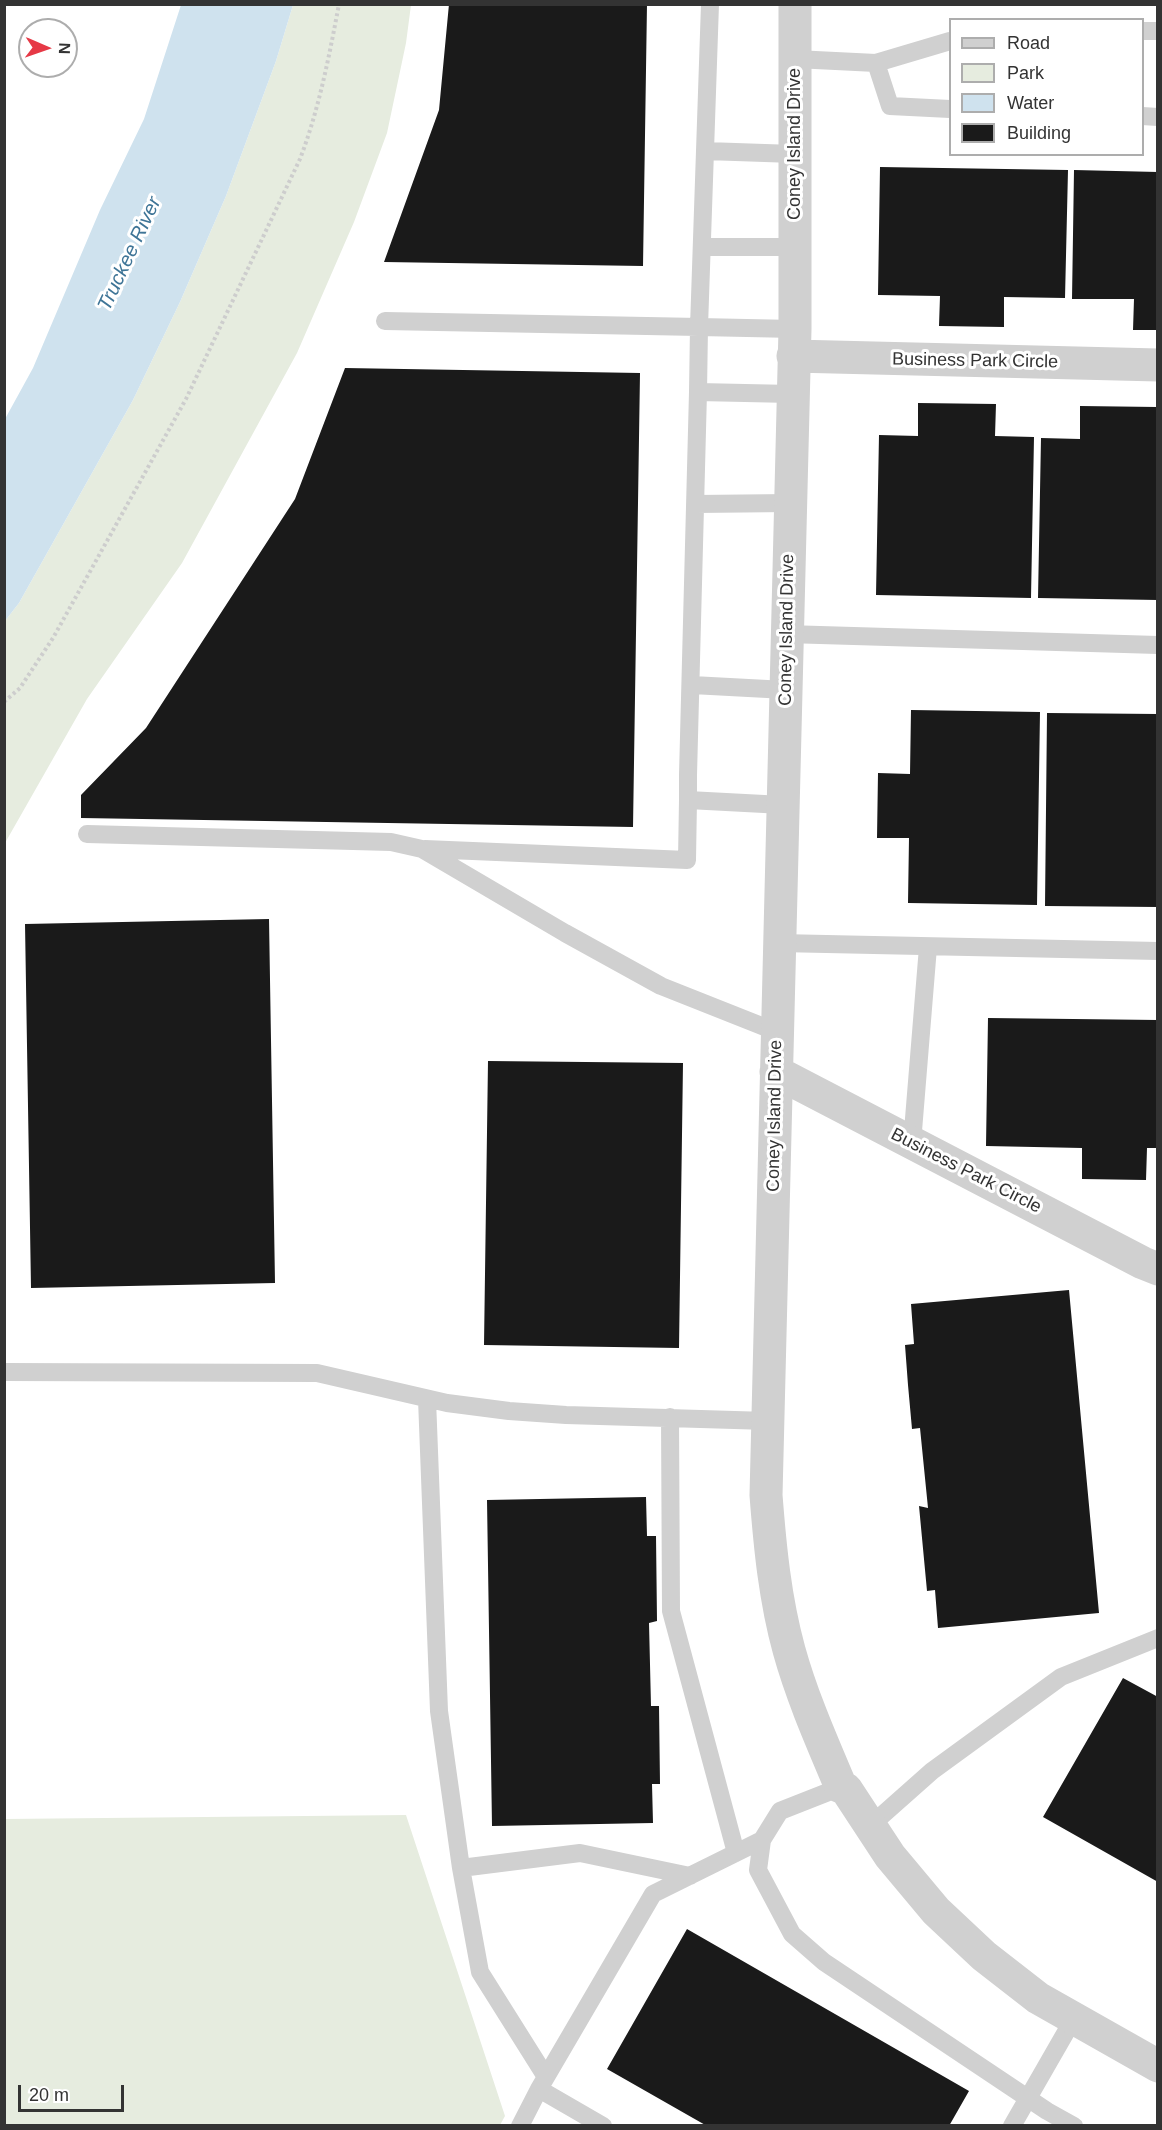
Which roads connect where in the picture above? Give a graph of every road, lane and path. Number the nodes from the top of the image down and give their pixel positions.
1 (339, 4) edge
2 (710, 4) edge
3 (795, 4) edge
4 (949, 42) edge
5 (795, 59) junction
6 (876, 63) junction
7 (949, 109) edge
8 (706, 151) junction
9 (794, 154) junction
10 (702, 247) junction
11 (795, 247) junction
12 (385, 321) dead end
13 (699, 327) junction
14 (794, 343) junction
15 (1158, 365) edge
16 (698, 392) junction
17 (792, 394) junction
18 (790, 503) junction
19 (696, 504) junction
20 (786, 634) junction
21 (1158, 645) edge
22 (692, 685) junction
23 (786, 690) junction
24 (4, 702) edge
25 (688, 800) junction
26 (783, 805) junction
27 (87, 834) dead end
28 (422, 849) junction
29 (779, 944) junction
30 (928, 947) junction
31 (1158, 951) edge
32 (777, 1032) junction
33 (776, 1072) junction
34 (912, 1143) junction
35 (1158, 1269) edge
36 (4, 1372) edge
37 (427, 1399) junction
38 (670, 1417) junction
39 (768, 1420) junction
40 (1158, 1638) edge
41 (841, 1787) junction
42 (870, 1826) junction
43 (762, 1840) junction
44 (736, 1853) junction
45 (461, 1868) junction
46 (690, 1876) junction
47 (1074, 2018) junction
48 (1158, 2066) edge
49 (542, 2083) junction
50 (1028, 2097) junction
51 (520, 2126) edge
52 (603, 2126) edge
53 (1012, 2126) edge
54 (1074, 2126) edge

1 - 24 path
2 - 8 lane
3 - 5 street, Coney Island Drive
4 - 6 lane
5 - 6 lane
5 - 9 street, Coney Island Drive
6 - 7 lane
8 - 9 lane
8 - 10 lane
9 - 11 street, Coney Island Drive
10 - 11 lane
10 - 13 lane
11 - 14 street, Coney Island Drive
12 - 13 lane
13 - 14 lane
13 - 16 lane
14 - 15 street, Business Park Circle
14 - 17 street, Coney Island Drive
16 - 17 lane
16 - 19 lane
17 - 18 street, Coney Island Drive
18 - 19 lane
18 - 20 street, Coney Island Drive
19 - 22 lane
20 - 21 lane
20 - 23 street, Coney Island Drive
22 - 23 lane
22 - 25 lane
23 - 26 street, Coney Island Drive
25 - 26 lane
25 - 28 lane
26 - 29 street, Coney Island Drive
27 - 28 lane
28 - 32 lane
29 - 30 lane
29 - 32 street, Coney Island Drive
30 - 31 lane
30 - 34 lane
32 - 33 street, Coney Island Drive
33 - 34 street, Business Park Circle
33 - 39 street, Coney Island Drive
34 - 35 street, Business Park Circle
36 - 37 lane
37 - 38 lane
37 - 45 lane
38 - 39 lane
38 - 44 lane
39 - 41 street, Coney Island Drive
40 - 42 lane
41 - 42 street, Coney Island Drive
41 - 43 lane
42 - 47 street, Coney Island Drive
43 - 44 lane
43 - 50 lane
44 - 46 lane
45 - 46 lane
45 - 49 lane
46 - 49 lane
47 - 48 street, Coney Island Drive
47 - 50 lane
49 - 51 lane
49 - 52 lane
50 - 53 lane
50 - 54 lane

